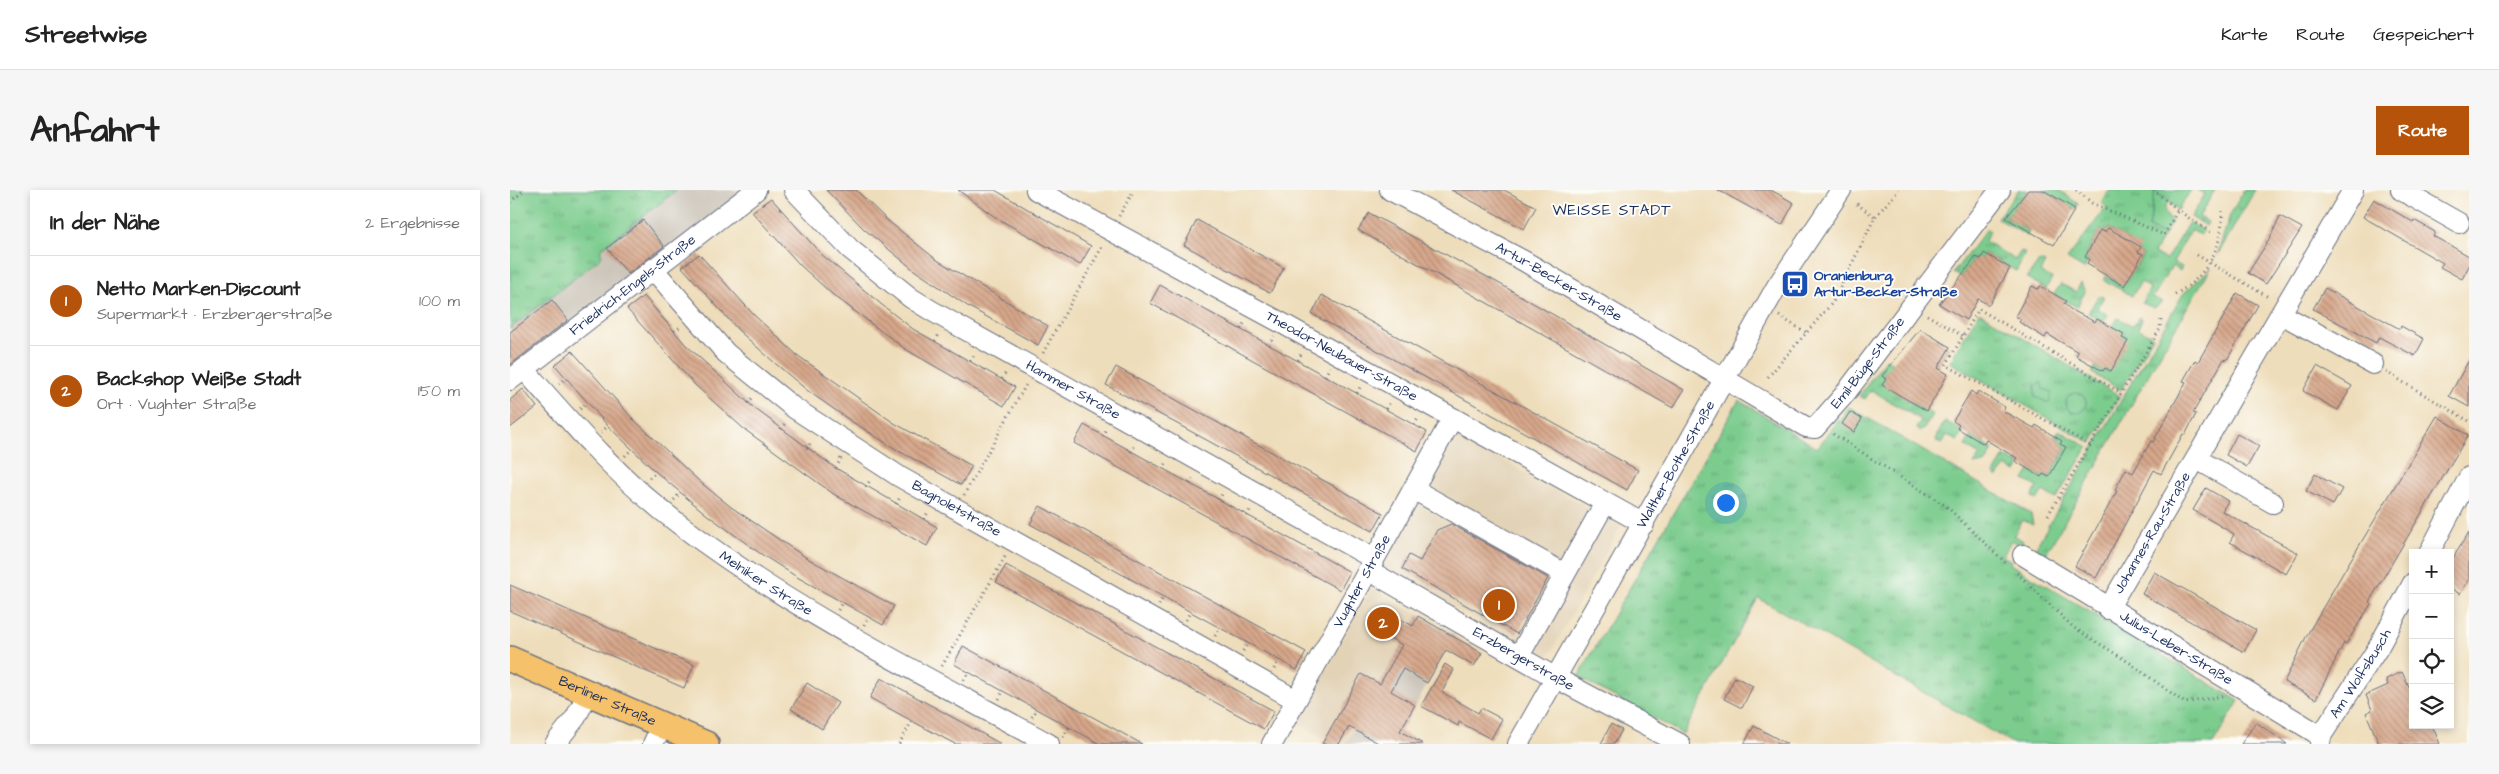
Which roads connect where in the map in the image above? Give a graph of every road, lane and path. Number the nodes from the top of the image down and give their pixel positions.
1 (524, 190) edge
2 (756, 190) edge
3 (794, 190) edge
4 (1036, 190) edge
5 (1134, 190) edge
6 (1390, 190) edge
7 (1840, 190) edge
8 (1898, 190) edge
9 (2000, 190) edge
10 (2076, 190) edge
11 (2153, 190) edge
12 (2353, 190) edge
13 (2401, 190) edge
14 (510, 202) edge
15 (1857, 204) dead end
16 (2178, 210) junction
17 (2222, 211) dead end
18 (1875, 217) junction
19 (2459, 223) dead end
20 (1111, 230) junction
21 (2211, 232) dead end
22 (2197, 255) dead end
23 (2210, 263) junction
24 (653, 269) junction
25 (2175, 294) dead end
26 (1921, 311) dead end
27 (2283, 311) junction
28 (1782, 318) dead end
29 (2161, 320) dead end
30 (1807, 333) junction
31 (1963, 336) junction
32 (2373, 364) joint
33 (1034, 369) junction
34 (517, 375) edge
35 (1768, 378) dead end
36 (1724, 379) junction
37 (2121, 393) junction
38 (1452, 419) junction
39 (2469, 421) edge
40 (1828, 430) dead end
41 (814, 438) dead end
42 (2090, 446) junction
43 (807, 449) dead end
44 (842, 457) dead end
45 (2197, 459) junction
46 (836, 468) dead end
47 (873, 475) dead end
48 (2469, 477) edge
49 (866, 487) dead end
50 (1413, 489) junction
51 (961, 502) dead end
52 (1605, 503) junction
53 (2273, 503) dead end
54 (2048, 515) dead end
55 (1644, 524) junction
56 (1014, 541) junction
57 (2431, 549) edge
58 (2015, 560) junction
59 (1371, 564) junction
60 (1565, 574) junction
61 (2409, 590) edge
62 (2108, 609) junction
63 (1519, 656) junction
64 (510, 659) edge
65 (1556, 678) junction
66 (934, 680) junction
67 (2247, 692) junction
68 (588, 693) junction
69 (1296, 700) junction
70 (912, 720) dead end
71 (658, 734) edge
72 (2321, 740) edge
73 (555, 744) edge
74 (706, 744) edge
75 (899, 744) edge
76 (1049, 744) edge
77 (1272, 744) edge
78 (1518, 744) edge
79 (1680, 744) edge

1 - 14 path
2 - 24 street, Friedrich-Engels-Straße
3 - 33 street, Hammer Straße
4 - 20 street, Theodor-Neubauer-Straße
5 - 20 path
6 - 36 street, Artur-Becker-Straße
7 - 36 street, Walther-Bothe-Straße
8 - 18 path
9 - 36 street, Emil-Büge-Straße
10 - 16 path
11 - 16 path
12 - 27 street, Johannes-Rau-Straße
13 - 19 street
15 - 18 path
16 - 21 path
17 - 23 path
18 - 30 path
20 - 33 path
20 - 38 street, Theodor-Neubauer-Straße
22 - 23 path
23 - 25 path
23 - 27 path
24 - 34 street, Friedrich-Engels-Straße
24 - 56 street, Bagnoletstraße
26 - 31 path
27 - 32 street
27 - 45 street, Johannes-Rau-Straße
28 - 30 path
29 - 37 path
30 - 35 path
31 - 37 path
31 - 42 path
32 - 39 path
33 - 51 path
33 - 59 street, Hammer Straße
34 - 66 street, Melniker Straße
36 - 55 street, Walther-Bothe-Straße
37 - 42 path
38 - 50 street, Vughter Straße
38 - 52 street, Theodor-Neubauer-Straße
40 - 58 path
41 - 43 path
42 - 54 path
44 - 46 path
45 - 53 street, Johannes-Rau-Straße
45 - 62 street, Johannes-Rau-Straße
47 - 49 path
48 - 57 street
50 - 59 street, Vughter Straße
50 - 60 street
52 - 55 street, Theodor-Neubauer-Straße
52 - 60 street
55 - 65 street, Walther-Bothe-Straße
56 - 66 path
56 - 69 street, Bagnoletstraße
58 - 62 street, Julius-Leber-Straße
58 - 67 path
59 - 63 street, Erzbergerstraße
59 - 69 street, Vughter Straße
60 - 63 street
61 - 72 street, Am Wolfsbusch
62 - 67 street, Julius-Leber-Straße
63 - 65 street, Erzbergerstraße
64 - 68 main road, Berliner Straße
65 - 78 street, Walther-Bothe-Straße
65 - 79 street, Erzbergerstraße
66 - 76 street, Melniker Straße
67 - 72 street, Julius-Leber-Straße
68 - 71 main road, Berliner Straße
68 - 73 street
69 - 77 street, Vughter Straße
70 - 75 path
71 - 74 main road, Berliner Straße

